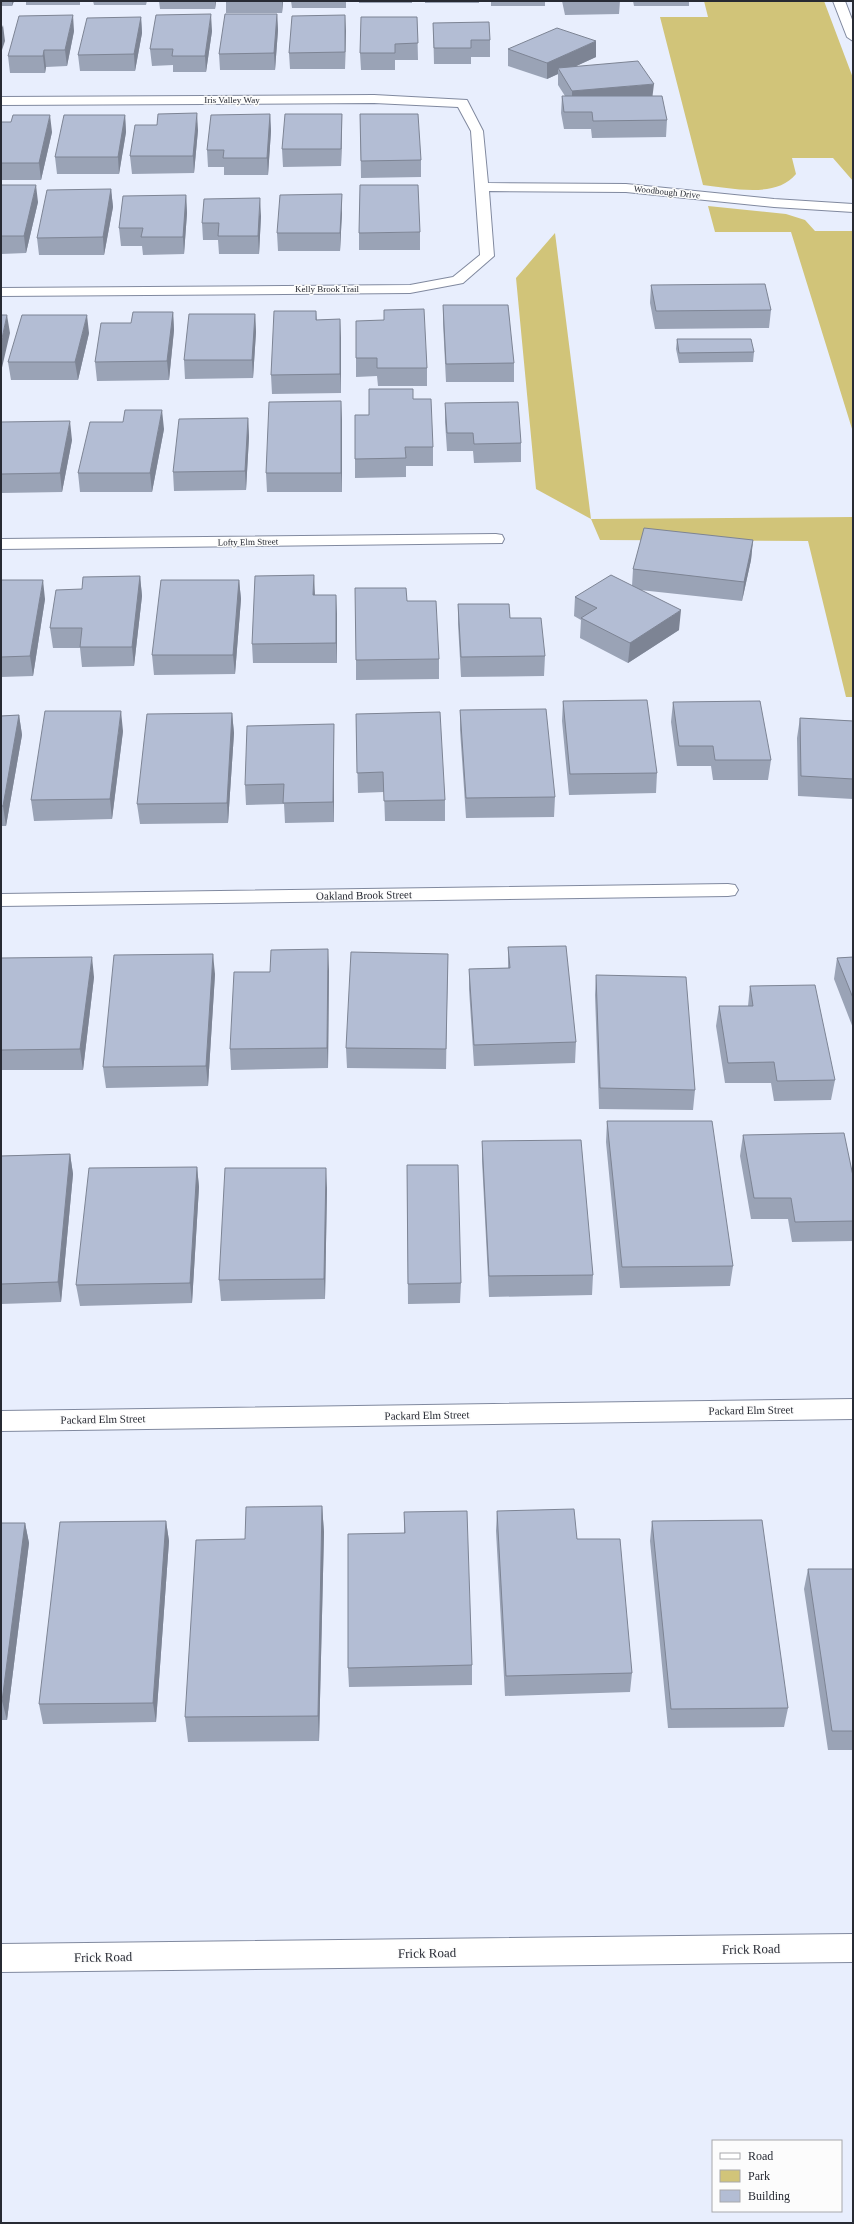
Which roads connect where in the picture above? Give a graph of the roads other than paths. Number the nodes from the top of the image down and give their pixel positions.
1 (839, 1) edge
2 (853, 37) edge
3 (1, 101) edge
4 (463, 103) joint
5 (481, 187) junction
6 (853, 208) edge
7 (1, 292) edge
8 (496, 539) dead end
9 (1, 544) edge
10 (728, 890) dead end
11 (1, 900) edge
12 (853, 1409) edge
13 (1, 1421) edge
14 (853, 1948) edge
15 (1, 1958) edge

1 - 2 street
3 - 4 street, Iris Valley Way
4 - 5 street, Kelly Brook Trail
5 - 6 street, Woodbough Drive
5 - 7 street, Kelly Brook Trail
8 - 9 street, Lofty Elm Street
10 - 11 street, Oakland Brook Street
12 - 13 street, Packard Elm Street
14 - 15 street, Frick Road

